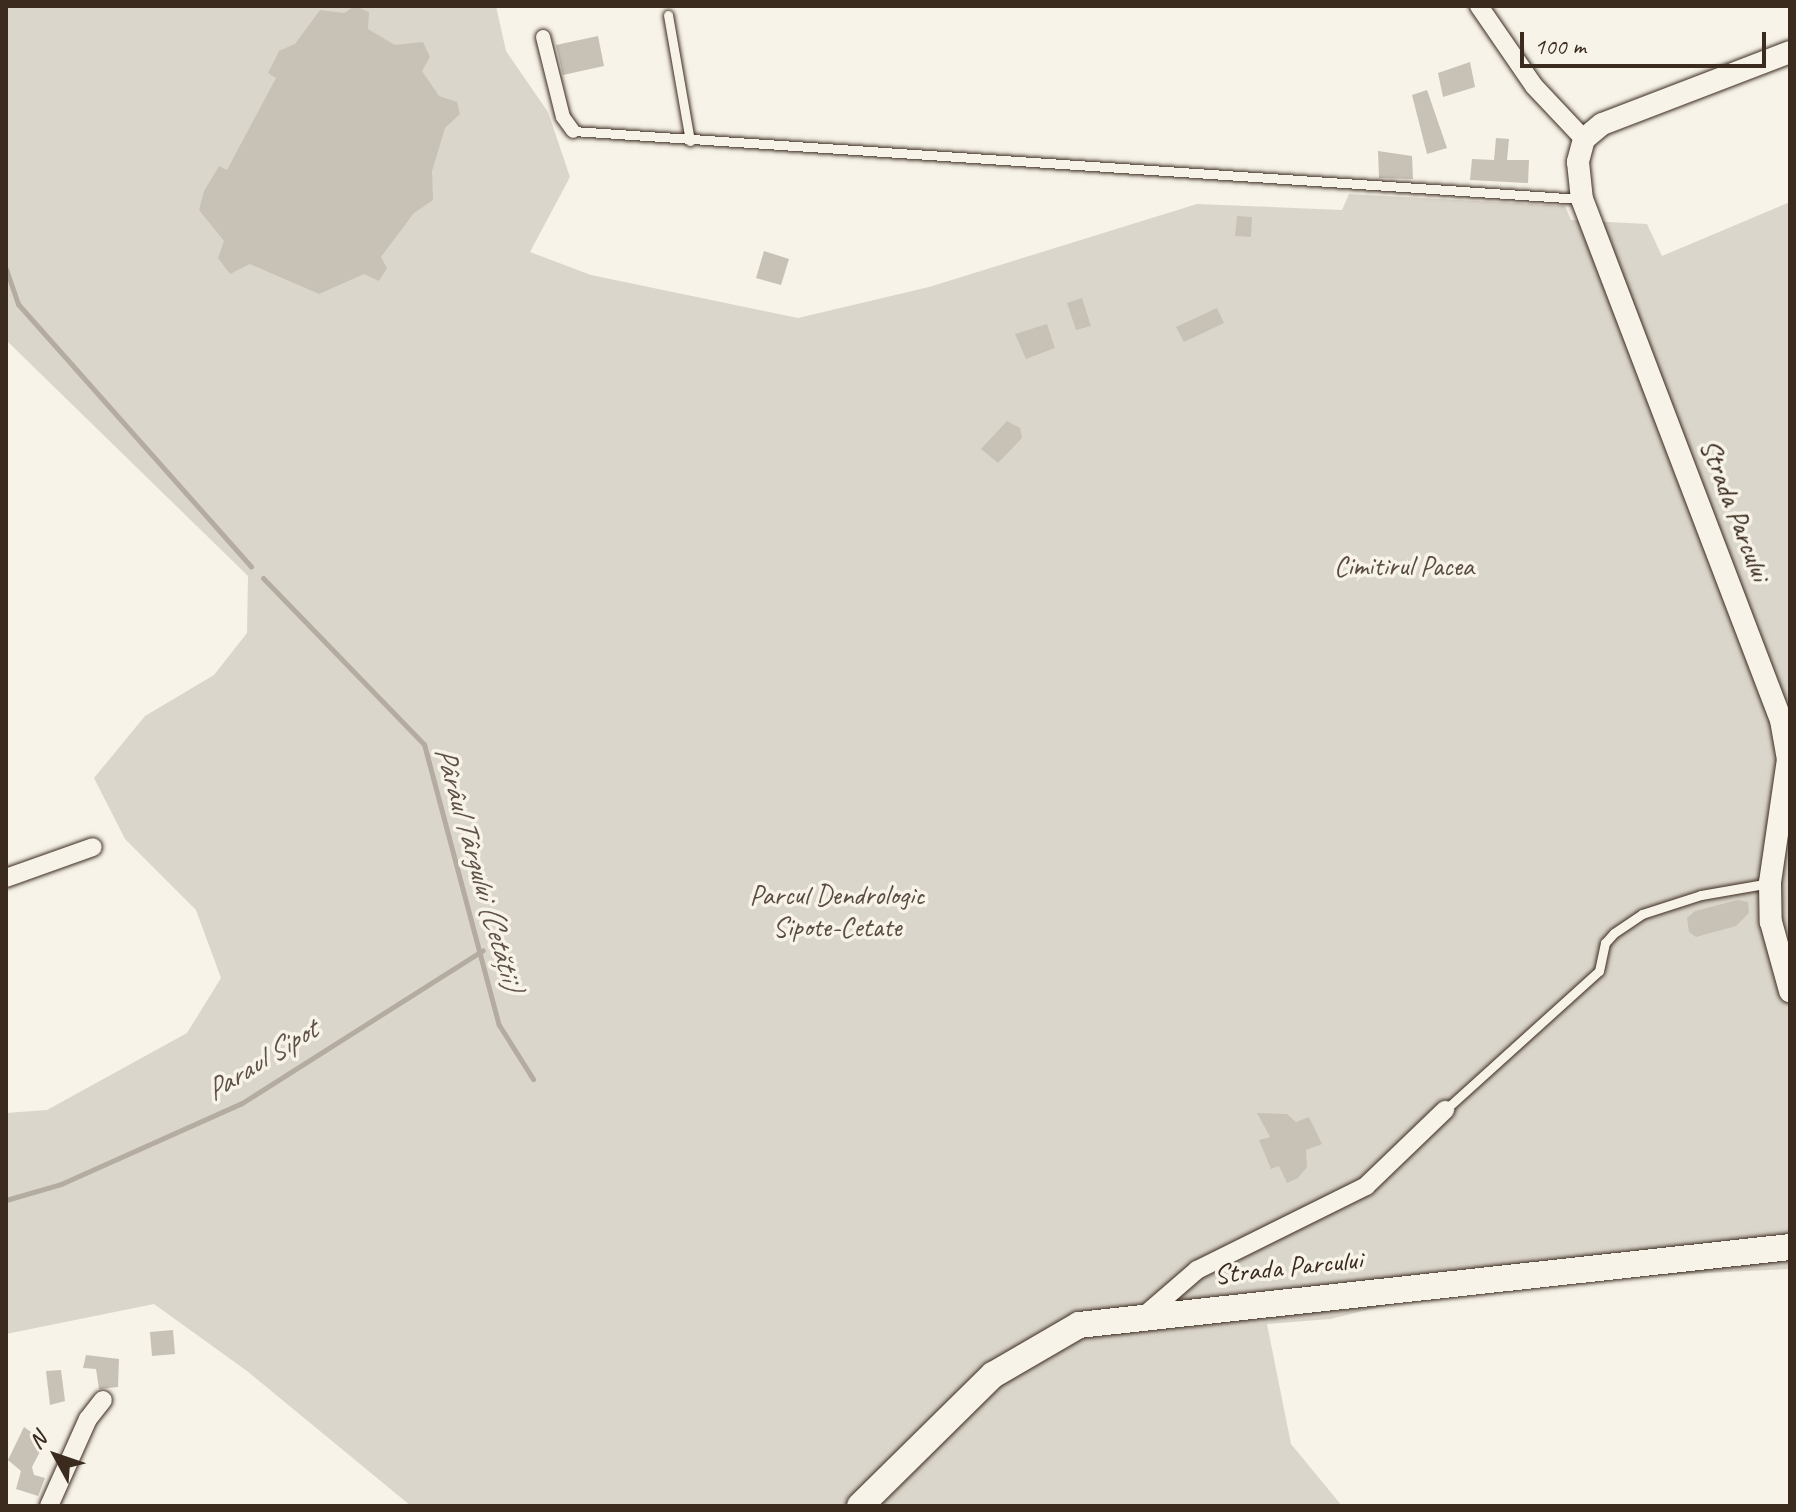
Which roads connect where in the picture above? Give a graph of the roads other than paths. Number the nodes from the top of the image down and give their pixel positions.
1 (1479, 6) edge
2 (668, 15) dead end
3 (543, 37) dead end
4 (1790, 52) edge
5 (573, 131) joint
6 (1584, 139) junction
7 (690, 141) junction
8 (1582, 199) junction
9 (93, 847) dead end
10 (6, 878) edge
11 (1770, 883) junction
12 (1790, 991) edge
13 (1445, 1110) joint
14 (1790, 1247) edge
15 (1145, 1315) junction
16 (103, 1400) dead end
17 (49, 1506) edge
18 (860, 1506) edge

1 - 6 street
2 - 7 lane
3 - 5 street
4 - 6 street
5 - 7 lane
6 - 8 street, Strada Parcului
7 - 8 lane
8 - 11 street, Strada Parcului
9 - 10 street
11 - 12 street, Strada Parcului
11 - 13 lane
13 - 15 street
14 - 15 main road, Strada Parcului
15 - 18 main road, Strada Parcului
16 - 17 street

